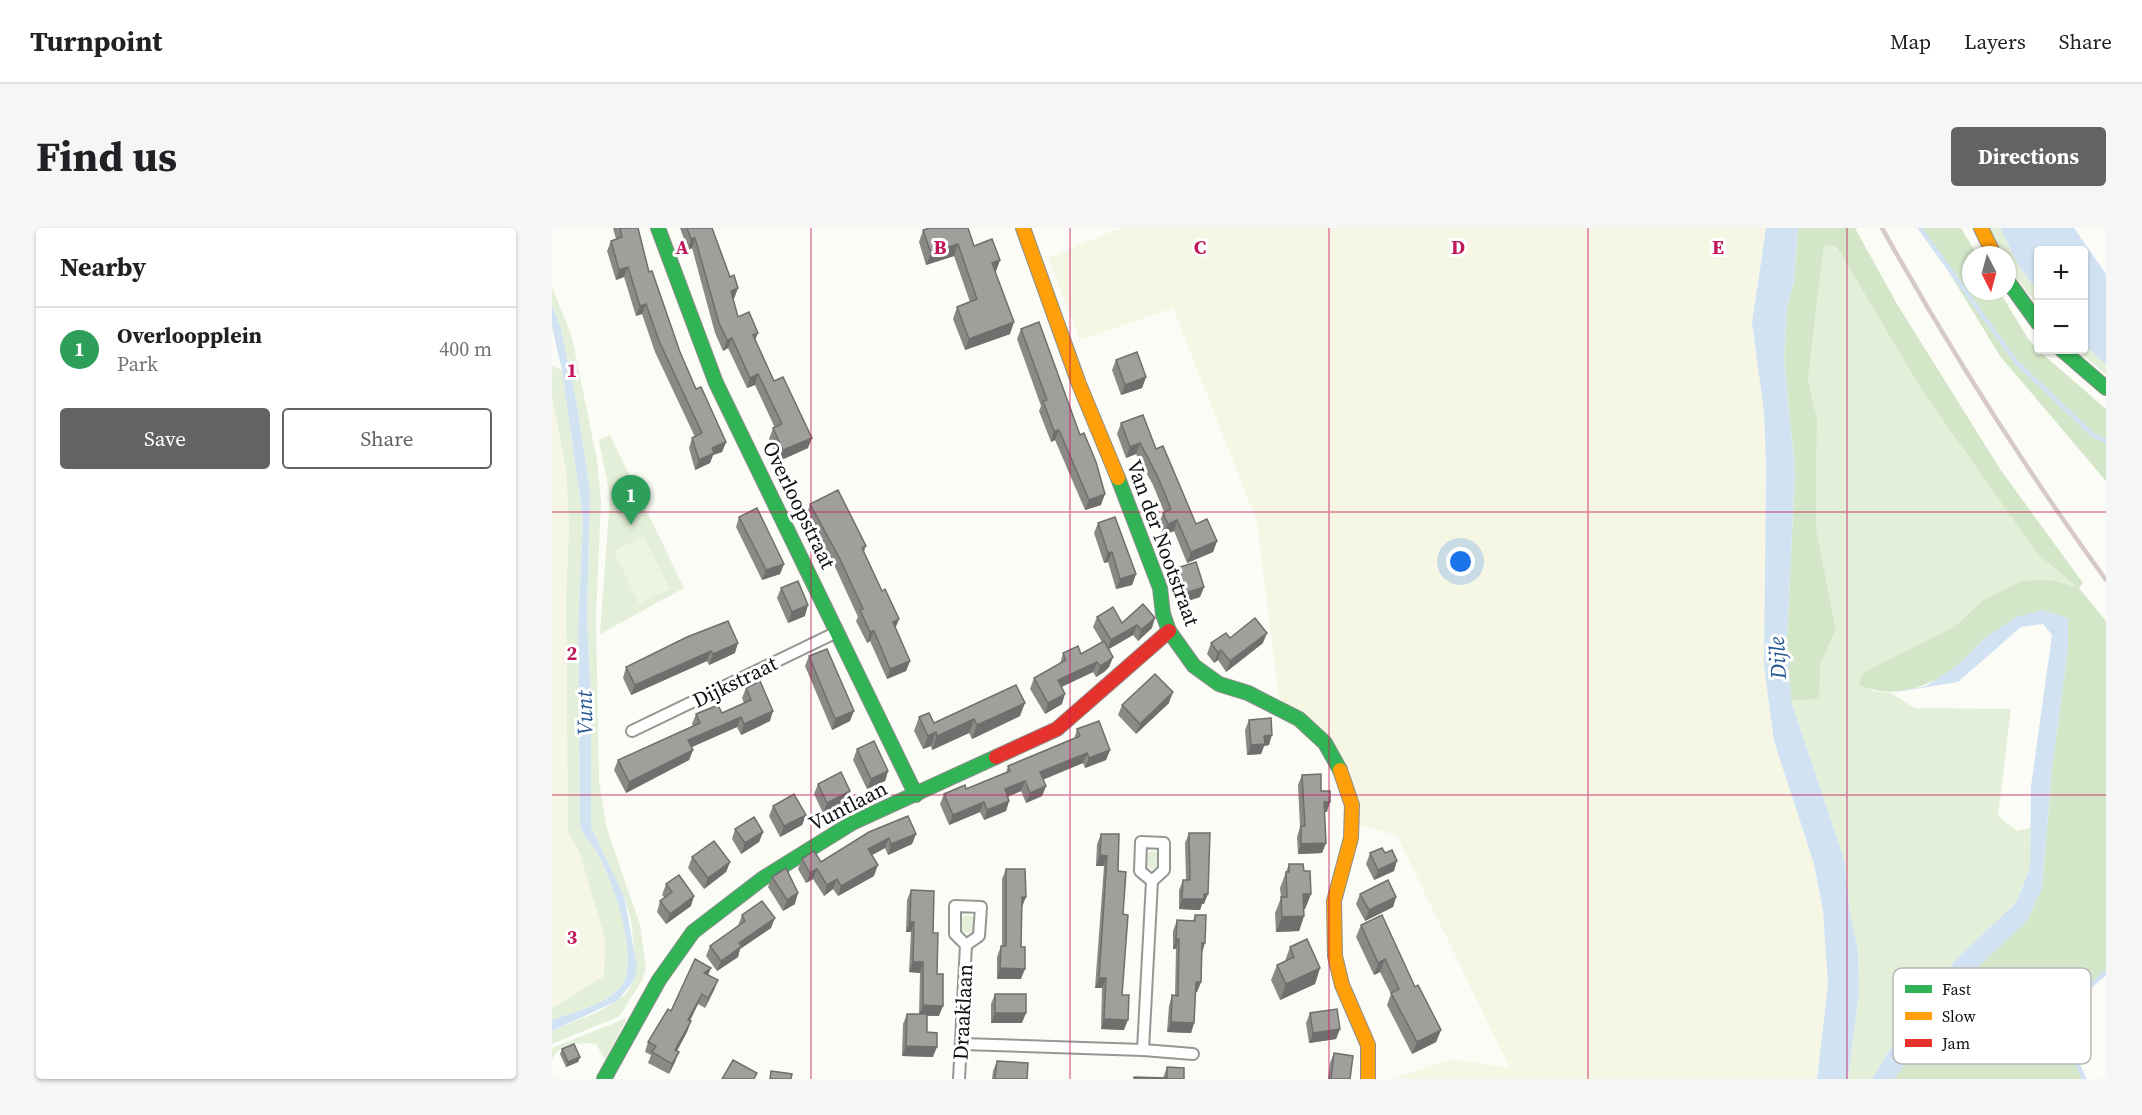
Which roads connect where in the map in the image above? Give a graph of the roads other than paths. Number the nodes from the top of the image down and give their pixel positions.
1 (658, 228) edge
2 (1023, 228) edge
3 (1981, 228) edge
4 (1990, 246) edge
5 (2016, 292) edge
6 (2034, 317) edge
7 (2067, 354) edge
8 (2106, 388) edge
9 (837, 632) junction
10 (1169, 632) junction
11 (633, 731) dead end
12 (916, 795) junction
13 (1152, 881) dead end
14 (966, 945) dead end
15 (962, 1044) junction
16 (1143, 1050) junction
17 (1194, 1054) dead end
18 (604, 1079) edge
19 (960, 1079) edge
20 (1368, 1079) edge

1 - 9 street, Overloopstraat
2 - 10 street, Van der Nootstraat
3 - 4 street
5 - 6 street
7 - 8 street
9 - 11 street, Dijkstraat
9 - 12 street, Overloopstraat
10 - 12 street, Vuntlaan
10 - 20 street, Van der Nootstraat
12 - 18 street, Vuntlaan
13 - 16 street
14 - 15 street, Draaklaan
15 - 16 street
15 - 19 street, Draaklaan
16 - 17 street

